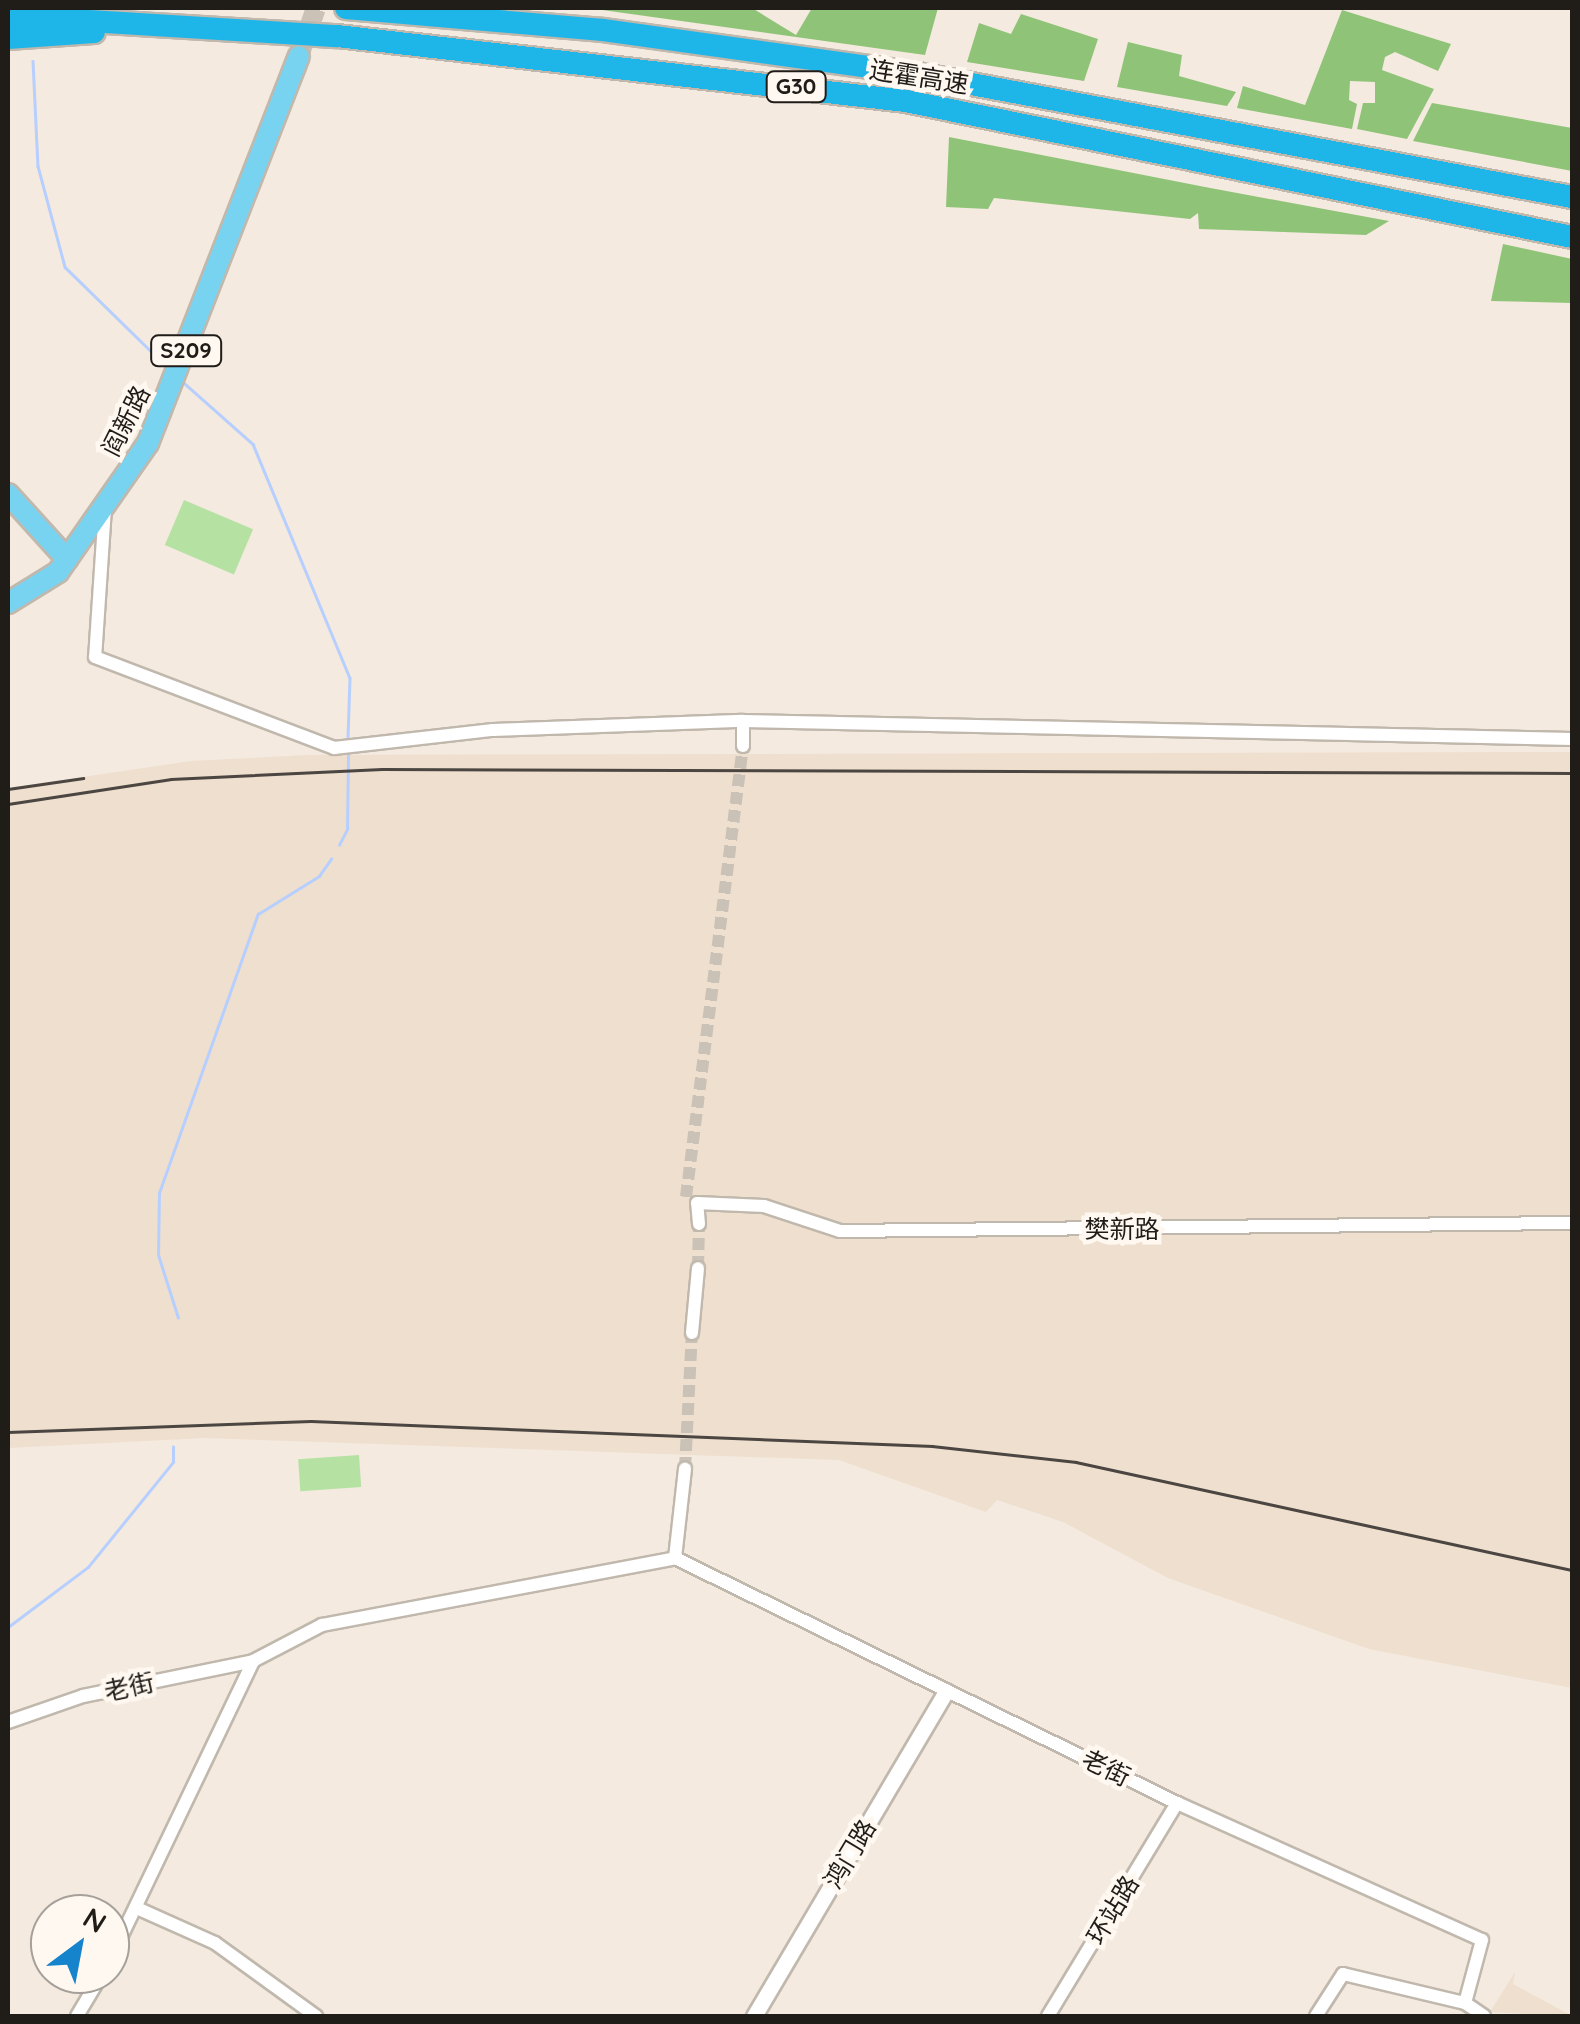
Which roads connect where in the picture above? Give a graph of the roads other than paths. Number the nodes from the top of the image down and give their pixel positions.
1 (346, 8) edge
2 (396, 8) edge
3 (434, 15) junction
4 (8, 16) edge
5 (202, 25) junction
6 (8, 38) edge
7 (299, 56) tunnel mouth
8 (1572, 197) edge
9 (1572, 237) edge
10 (8, 494) edge
11 (105, 505) junction
12 (67, 560) junction
13 (8, 603) edge
14 (744, 721) junction
15 (1572, 738) edge
16 (743, 746) tunnel mouth
17 (1572, 1222) edge
18 (699, 1224) tunnel mouth
19 (698, 1268) tunnel mouth
20 (692, 1332) tunnel mouth
21 (685, 1468) tunnel mouth
22 (675, 1558) junction
23 (253, 1661) junction
24 (946, 1691) junction
25 (8, 1722) edge
26 (1177, 1803) junction
27 (139, 1909) junction
28 (130, 1925) edge
29 (91, 1994) edge
30 (1465, 2004) junction
31 (78, 2016) edge
32 (316, 2016) edge
33 (754, 2016) edge
34 (1048, 2016) edge
35 (1316, 2016) edge
36 (1484, 2016) edge

1 - 3 highway, 连霍高速 / G30
2 - 3 highway
3 - 8 highway, 连霍高速 / G30
4 - 5 highway, 连霍高速 / G30
5 - 6 highway
5 - 9 highway, 连霍高速 / G30
7 - 11 main road, 阎新路 / S209
10 - 12 main road
11 - 12 main road, 阎新路 / S209
11 - 14 street
12 - 13 main road, 阎新路 / S209
14 - 15 street
14 - 16 street
17 - 18 street, 樊新路
19 - 20 street
21 - 22 street
22 - 23 street, 老街
22 - 24 street, 老街
23 - 25 street, 老街
23 - 27 street
24 - 26 street, 老街
24 - 33 street, 鸿门路
26 - 30 street, 老街
26 - 34 street, 环站路
27 - 28 street
27 - 32 street
29 - 31 street
30 - 35 street
30 - 36 street

